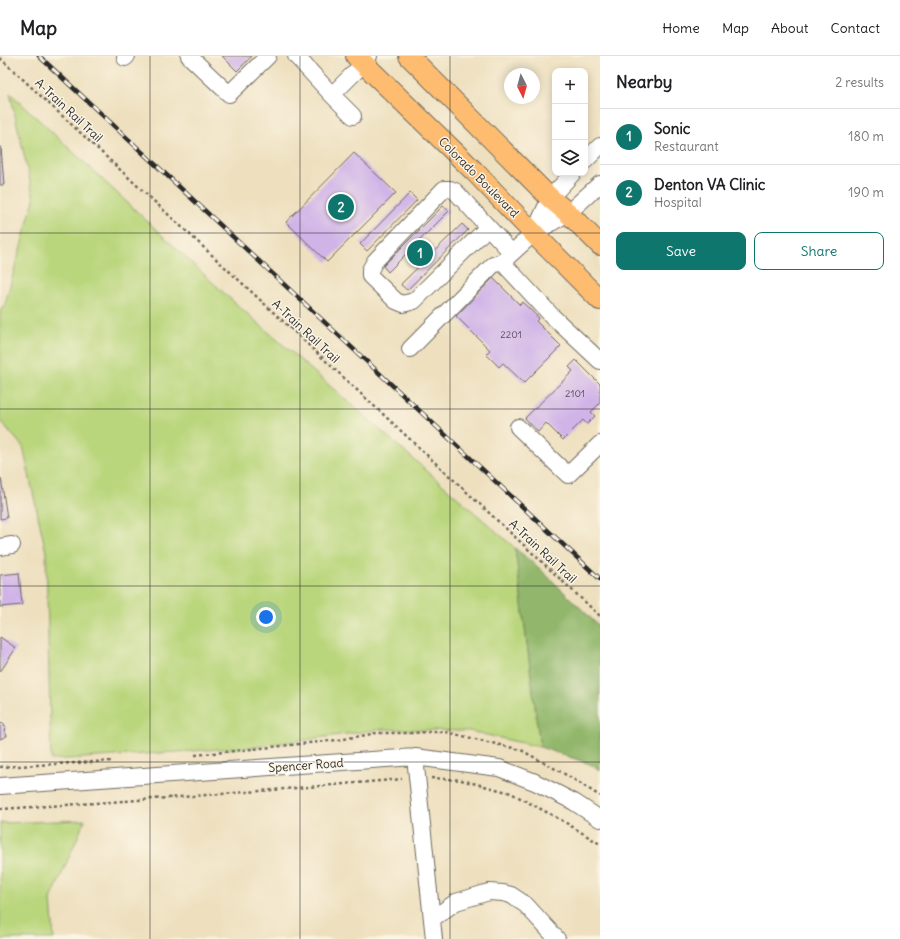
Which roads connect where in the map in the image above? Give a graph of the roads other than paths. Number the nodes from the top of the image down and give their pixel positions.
1 (189, 56) edge
2 (268, 56) edge
3 (296, 56) edge
4 (410, 56) edge
5 (367, 58) edge
6 (332, 95) junction
7 (353, 116) dead end
8 (600, 146) edge
9 (588, 158) edge
10 (570, 176) edge
11 (600, 184) edge
12 (550, 198) junction
13 (568, 213) junction
14 (488, 227) junction
15 (534, 233) junction
16 (600, 245) edge
17 (507, 257) junction
18 (600, 300) edge
19 (410, 349) dead end
20 (600, 361) edge
21 (518, 427) dead end
22 (600, 444) edge
23 (415, 758) junction
24 (0, 786) edge
25 (600, 819) edge
26 (432, 919) junction
27 (434, 939) edge
28 (557, 939) edge

1 - 2 street
3 - 6 street
4 - 12 main road
5 - 6 street
5 - 15 main road, Colorado Boulevard
6 - 7 street
8 - 9 street
10 - 12 street
11 - 13 street
12 - 13 main road
12 - 15 street
13 - 15 street
13 - 16 main road
14 - 14 street
14 - 17 street
15 - 17 street
15 - 18 main road, Colorado Boulevard
17 - 19 street
17 - 20 street
21 - 22 street
23 - 24 street, Spencer Road
23 - 25 street, Spencer Road
23 - 26 street
26 - 27 street
26 - 28 street

